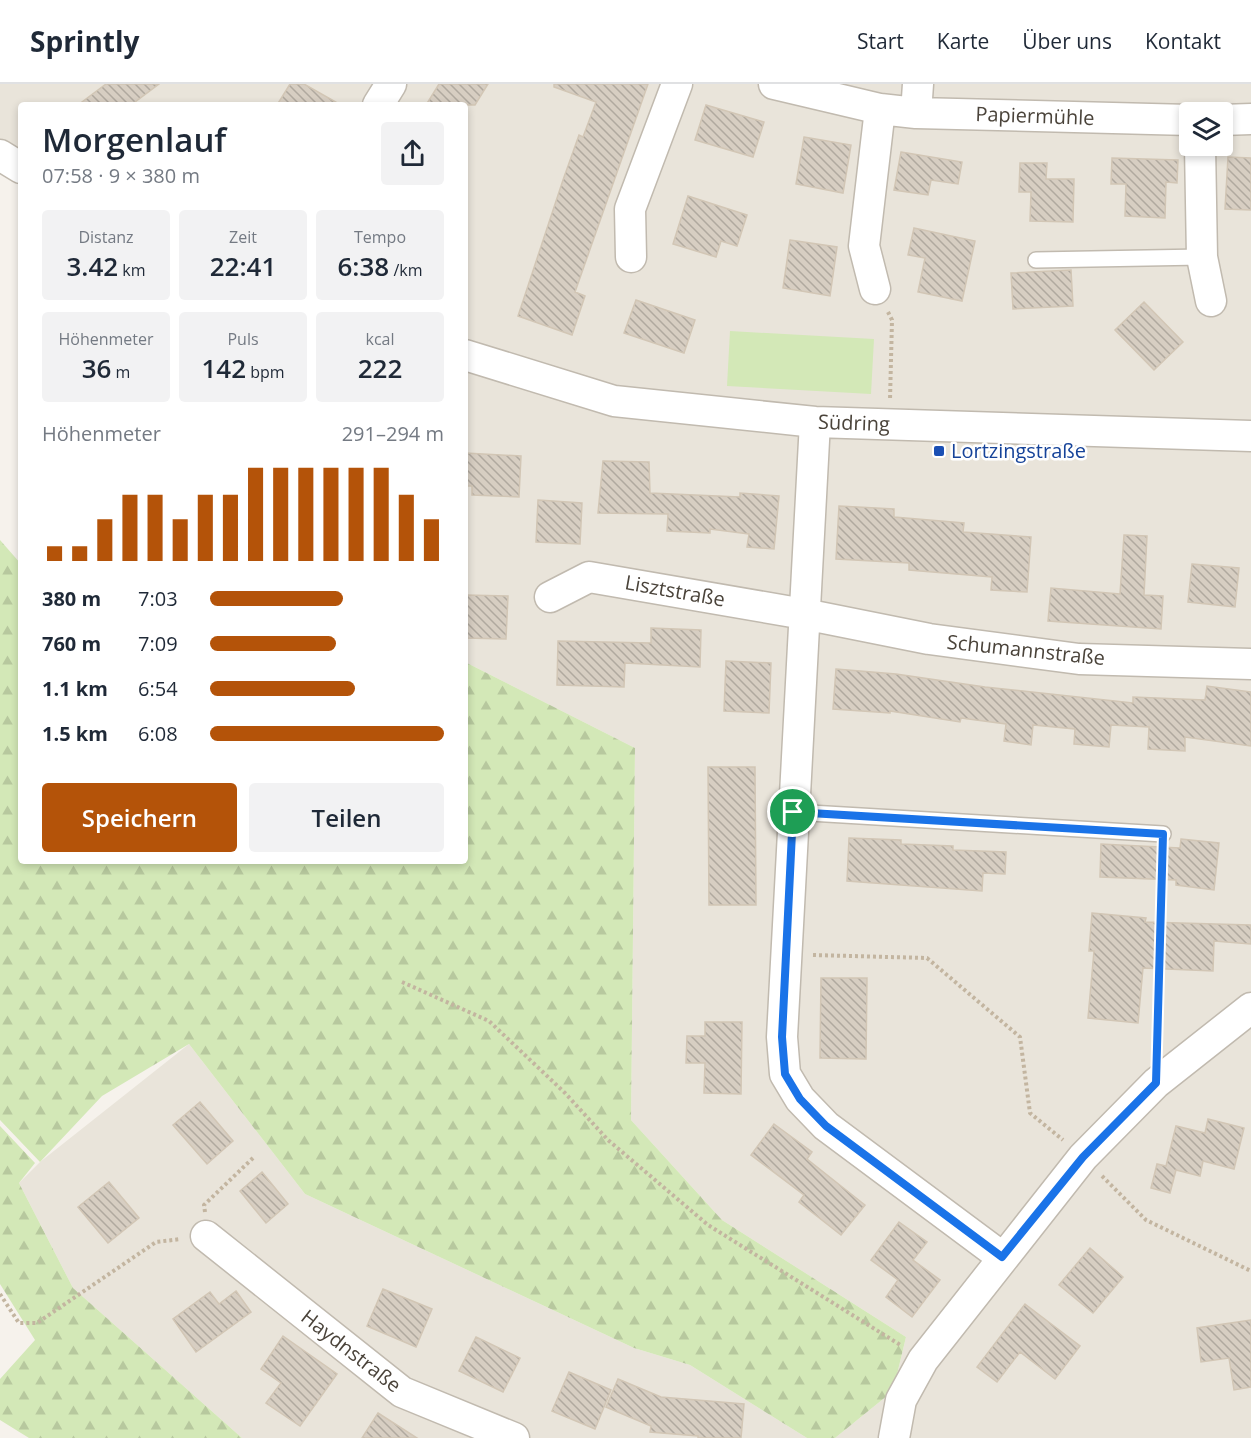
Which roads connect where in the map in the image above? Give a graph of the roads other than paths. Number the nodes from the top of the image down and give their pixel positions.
1 (391, 84) edge
2 (677, 84) edge
3 (774, 84) edge
4 (917, 98) edge
5 (380, 102) edge
6 (880, 109) junction
7 (1179, 119) edge
8 (1251, 119) edge
9 (1233, 120) edge
10 (0, 155) edge
11 (1200, 156) edge
12 (18, 166) edge
13 (631, 257) dead end
14 (1202, 257) junction
15 (1036, 260) dead end
16 (875, 289) road end
17 (1211, 301) dead end
18 (468, 356) edge
19 (816, 422) junction
20 (1251, 436) edge
21 (550, 597) dead end
22 (804, 614) junction
23 (1251, 664) edge
24 (793, 812) junction
25 (1163, 834) road end
26 (1251, 1008) edge
27 (206, 1236) road end
28 (1002, 1257) junction
29 (514, 1438) edge
30 (894, 1438) edge

1 - 5 street
2 - 13 street
3 - 6 street, Papiermühle
4 - 6 street, Papiermühle
4 - 7 street, Papiermühle
6 - 16 street
8 - 9 street
10 - 12 street
11 - 14 street
14 - 15 lane
14 - 17 street
18 - 19 street, Südring
19 - 20 street, Südring
19 - 22 street
21 - 22 street, Lisztstraße
22 - 23 street, Schumannstraße
22 - 24 street
24 - 25 lane
24 - 28 street
26 - 28 street
27 - 29 street, Haydnstraße
28 - 30 street

